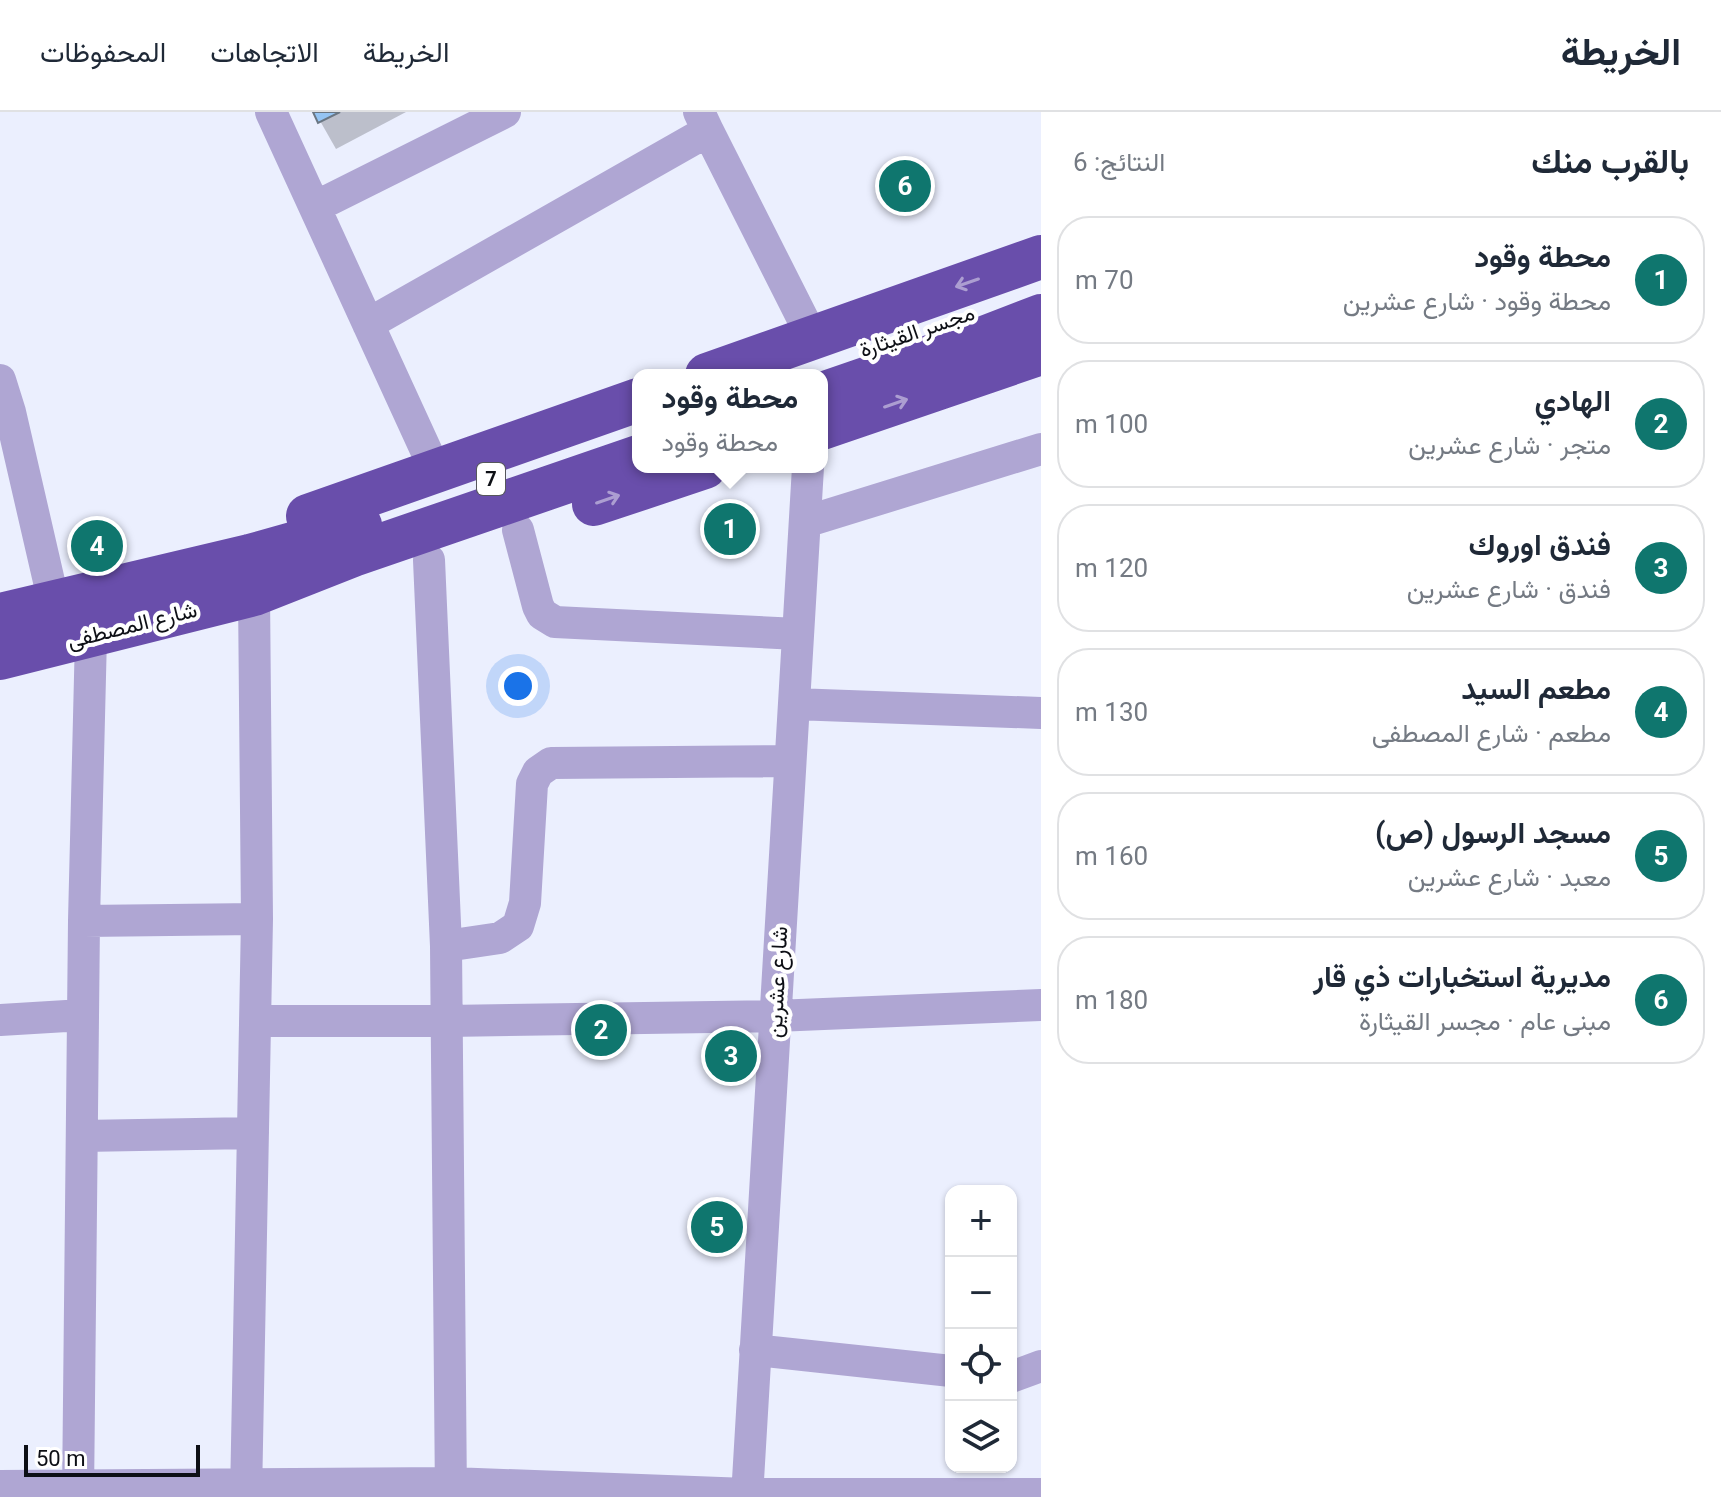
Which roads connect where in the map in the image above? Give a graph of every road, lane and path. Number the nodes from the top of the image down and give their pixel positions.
1 (271, 112) edge
2 (488, 116) edge
3 (706, 118) edge
4 (315, 207) junction
5 (1041, 257) edge
6 (1041, 286) edge
7 (1041, 316) edge
8 (368, 324) junction
9 (812, 337) junction
10 (1041, 353) edge
11 (724, 369) edge
12 (809, 369) edge
13 (0, 380) edge
14 (828, 392) edge
15 (632, 402) edge
16 (5, 413) edge
17 (828, 426) edge
18 (632, 430) edge
19 (1041, 449) edge
20 (632, 459) edge
21 (436, 472) junction
22 (687, 473) edge
23 (808, 473) edge
24 (805, 522) junction
25 (518, 530) junction
26 (348, 543) junction
27 (429, 560) junction
28 (154, 578) junction
29 (259, 592) junction
30 (54, 603) junction
31 (0, 615) edge
32 (798, 634) junction
33 (91, 636) junction
34 (0, 658) edge
35 (794, 704) junction
36 (1041, 713) edge
37 (790, 761) junction
38 (257, 919) junction
39 (84, 921) junction
40 (446, 946) junction
41 (1041, 1005) edge
42 (83, 1015) junction
43 (775, 1016) junction
44 (0, 1020) edge
45 (255, 1021) junction
46 (447, 1021) junction
47 (253, 1133) junction
48 (82, 1136) junction
49 (755, 1350) junction
50 (1041, 1366) edge
51 (945, 1370) edge
52 (1017, 1375) edge
53 (0, 1486) edge
54 (246, 1490) edge
55 (451, 1490) edge
56 (78, 1491) edge
57 (1041, 1494) edge
58 (747, 1495) edge
59 (965, 1496) edge

1 - 4 street
2 - 4 street
3 - 8 street
3 - 9 street
4 - 8 street
5 -> 9 highway
6 - 12 highway, مجسر القيثارة
7 - 14 highway, مجسر القيثارة
8 - 21 street
9 - 11 highway
17 -> 10 highway
13 - 16 street
15 - 21 highway
16 - 30 street
18 - 26 highway, 7
19 - 24 street
20 - 26 highway, 7
21 - 28 highway
25 -> 22 highway
23 - 24 street, شارع عشرين
24 - 32 street, شارع عشرين
25 - 27 highway
25 - 32 street
26 - 28 highway, 7
26 - 29 highway, 7
27 - 29 highway
27 - 40 street
28 - 30 highway, شارع المصطفى / 7
29 - 33 highway, شارع المصطفى / 7
29 - 38 street
30 - 31 highway, شارع المصطفى / 7
32 - 35 street, شارع عشرين
33 - 34 highway, شارع المصطفى / 7
33 - 39 street
35 - 36 street
35 - 37 street, شارع عشرين
37 - 40 street
37 - 43 street, شارع عشرين
38 - 39 street
38 - 45 street
39 - 42 street
40 - 46 street
41 - 43 street
42 - 44 street
42 - 48 street
43 - 46 street
43 - 49 street, شارع عشرين
45 - 46 street
45 - 47 street
46 - 55 street
47 - 48 street
47 - 54 street
48 - 56 street
49 - 51 street
49 - 58 street, شارع عشرين
50 - 52 street
53 - 56 street
54 - 55 street
54 - 56 street
55 - 58 street
57 - 59 street
58 - 59 street

